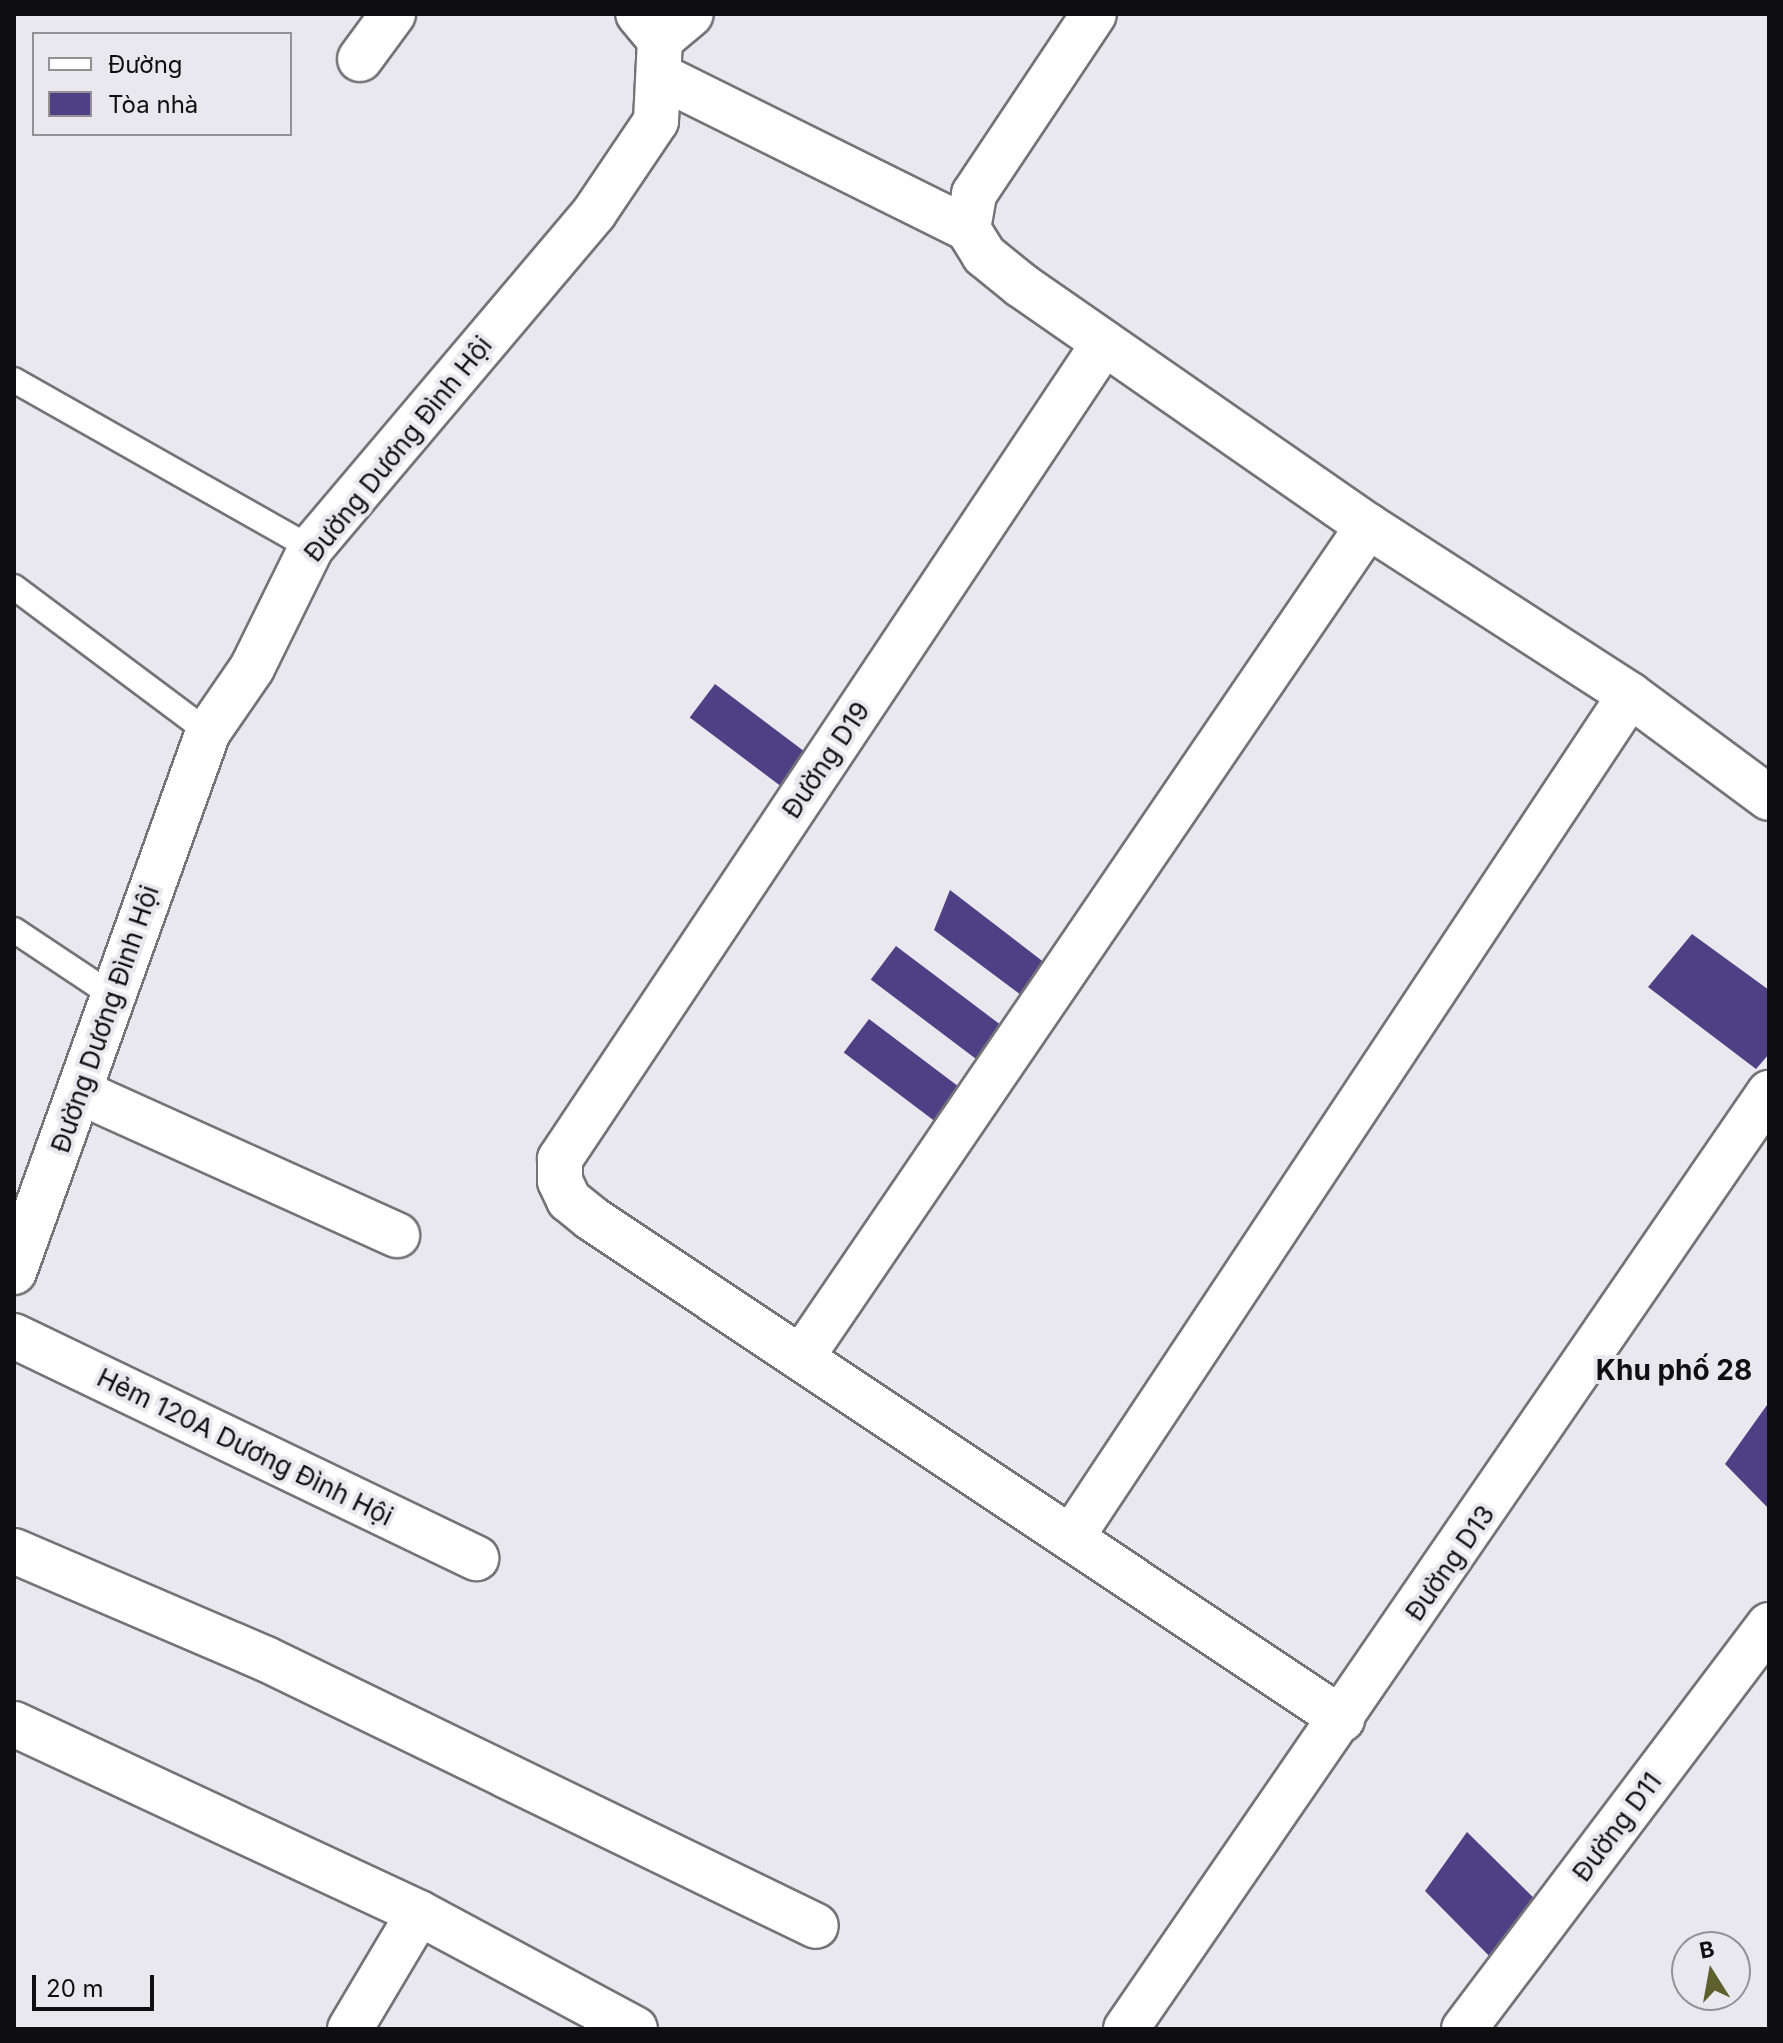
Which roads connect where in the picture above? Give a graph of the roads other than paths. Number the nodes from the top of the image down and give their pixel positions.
1 (393, 14) edge
2 (1094, 14) edge
3 (663, 36) edge
4 (360, 59) dead end
5 (968, 229) junction
6 (1104, 343) junction
7 (14, 380) edge
8 (1368, 526) junction
9 (311, 548) junction
10 (14, 587) edge
11 (1630, 695) junction
12 (208, 732) junction
13 (1769, 798) edge
14 (14, 930) edge
15 (112, 995) junction
16 (80, 1092) junction
17 (1769, 1093) edge
18 (397, 1235) dead end
19 (14, 1272) edge
20 (14, 1336) edge
21 (801, 1358) junction
22 (1071, 1538) junction
23 (14, 1551) edge
24 (476, 1558) dead end
25 (1769, 1625) edge
26 (1342, 1719) junction
27 (14, 1724) edge
28 (419, 1913) junction
29 (816, 1926) dead end
30 (350, 2029) edge
31 (635, 2029) edge
32 (1126, 2029) edge
33 (1464, 2029) edge

1 - 4 street
2 - 5 street
3 - 5 street
3 - 9 street, Đường Dương Đình Hội
5 - 6 street
6 - 8 street
6 - 21 street, Đường D19
7 - 9 lane
8 - 11 street
8 - 21 street
9 - 12 street, Đường Dương Đình Hội
10 - 12 lane
11 - 13 street
11 - 22 street
12 - 15 street, Đường Dương Đình Hội
14 - 15 lane
15 - 16 street, Đường Dương Đình Hội
16 - 18 street
16 - 19 street, Đường Dương Đình Hội
17 - 26 street, Đường D13
20 - 24 street, Hẻm 120A Dương Đình Hội
21 - 22 street
22 - 26 street
23 - 29 street
25 - 33 street, Đường D11
26 - 32 street, Đường D13
27 - 28 street
28 - 30 street
28 - 31 street

